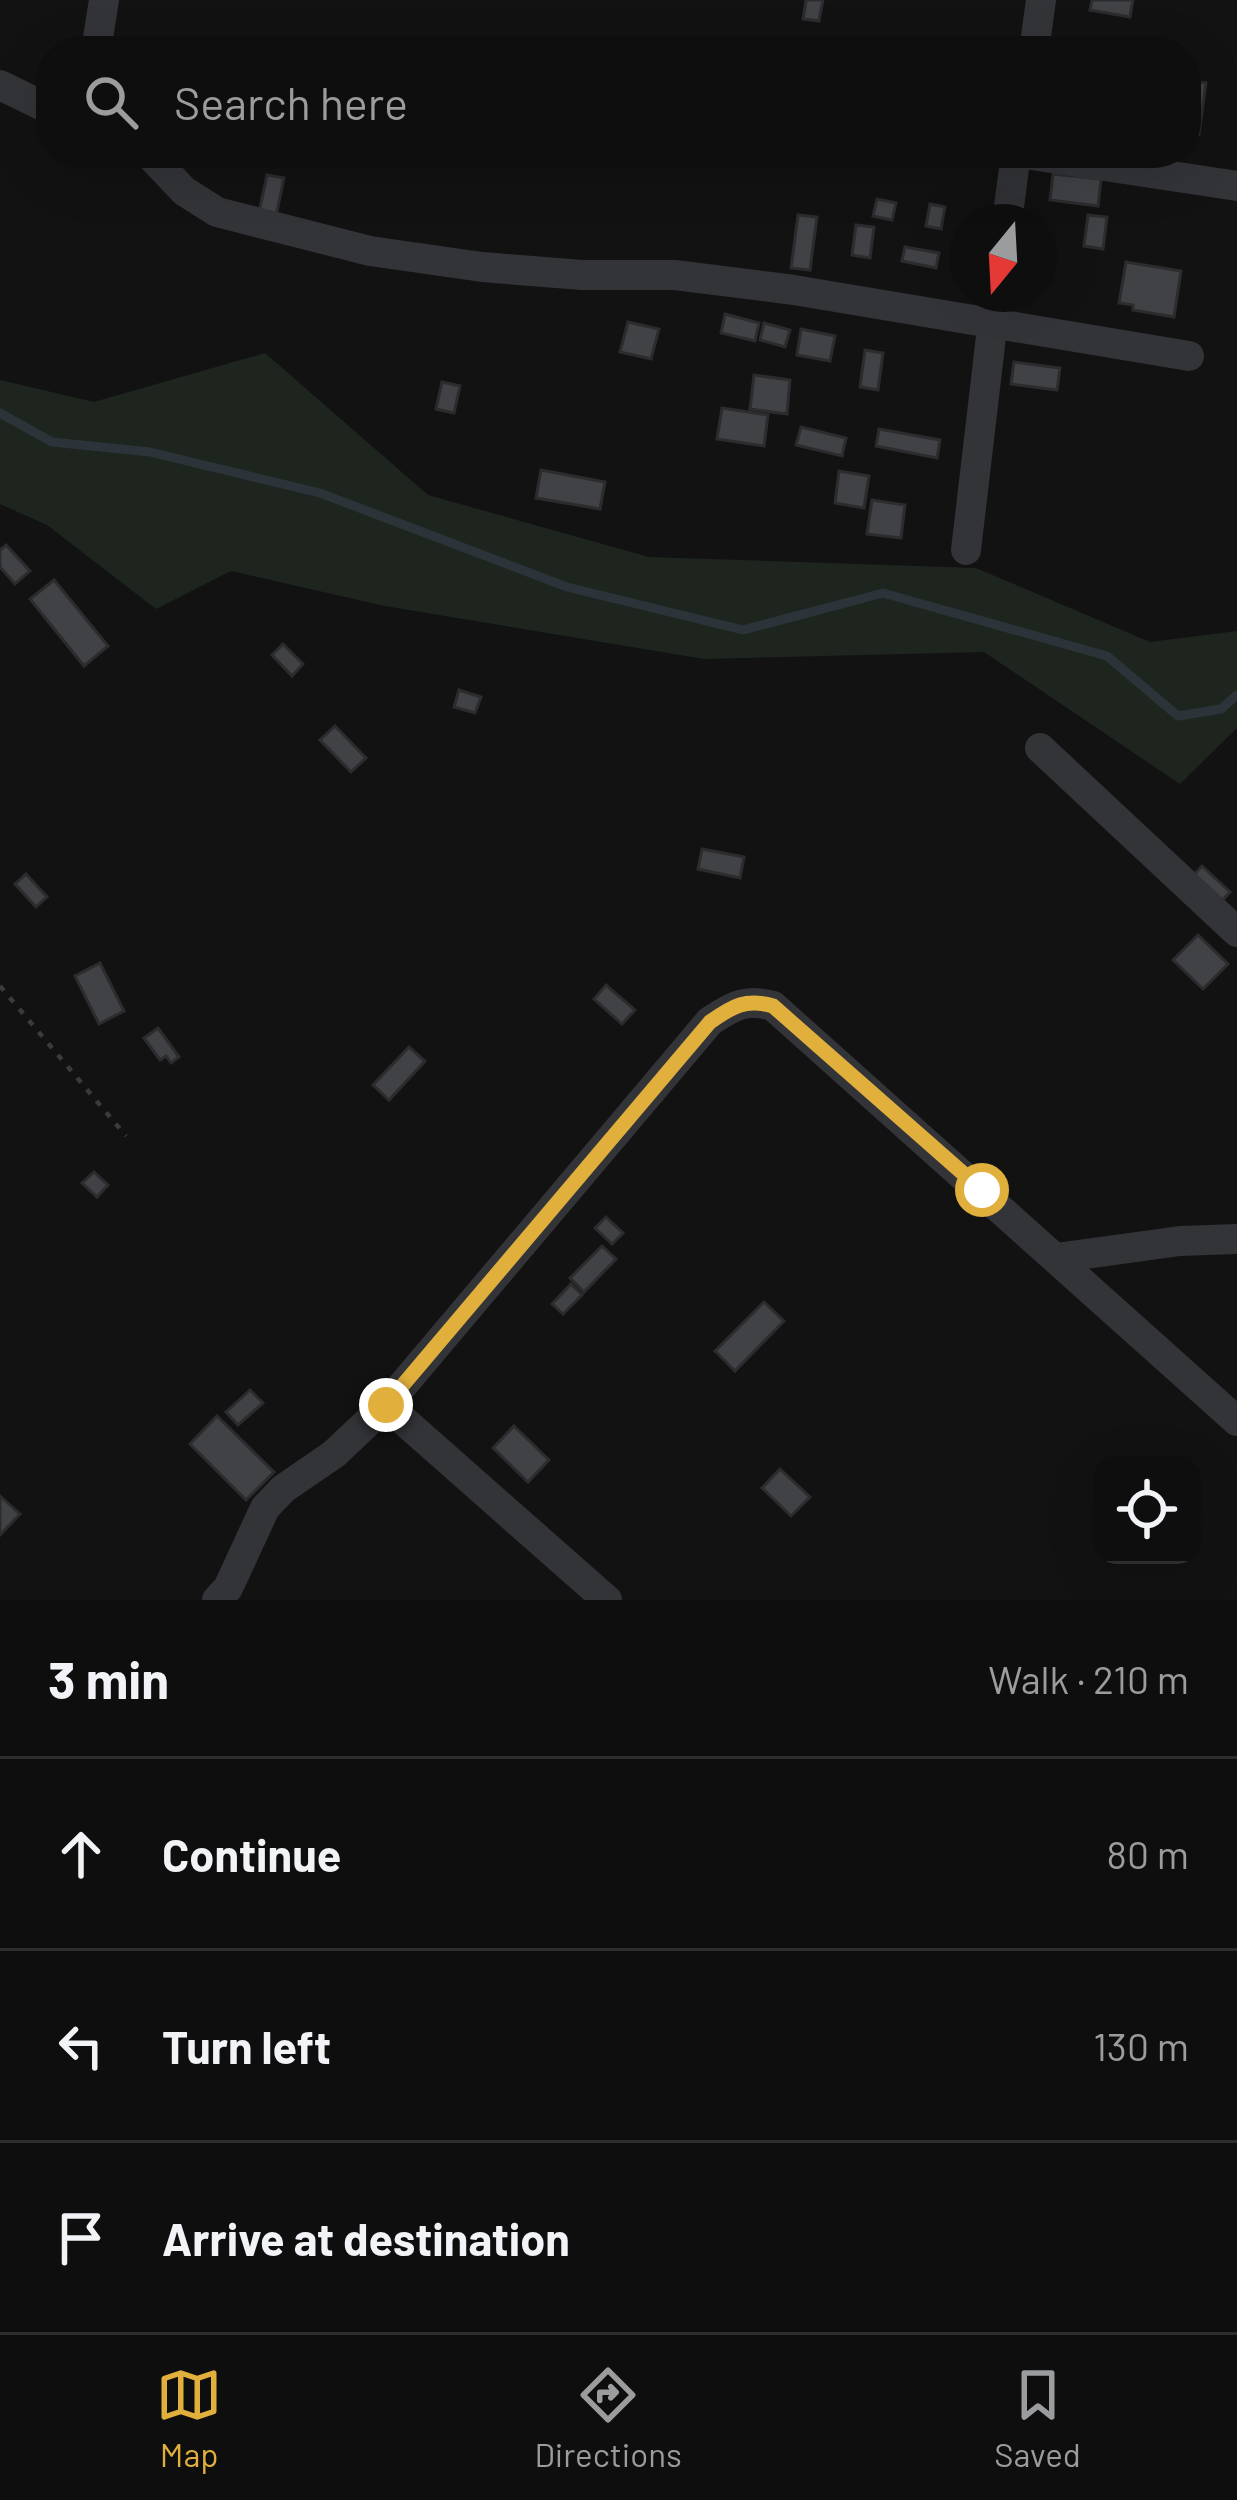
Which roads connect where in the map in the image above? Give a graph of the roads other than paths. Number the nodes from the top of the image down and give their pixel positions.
1 (104, 0) edge
2 (1041, 0) edge
3 (98, 36) edge
4 (1036, 36) edge
5 (0, 85) edge
6 (36, 106) edge
7 (162, 168) edge
8 (1015, 168) edge
9 (1117, 168) edge
10 (1237, 186) edge
11 (1009, 204) edge
12 (949, 303) edge
13 (994, 312) edge
14 (1010, 312) edge
15 (1189, 356) dead end
16 (966, 550) dead end
17 (1040, 748) dead end
18 (1237, 932) edge
19 (1237, 1239) edge
20 (1056, 1258) junction
21 (386, 1405) junction
22 (1237, 1421) edge
23 (218, 1600) edge
24 (607, 1600) edge

1 - 3 street
2 - 4 street
5 - 6 street
7 - 12 street
8 - 11 street
9 - 10 street
13 - 16 street
14 - 15 street
17 - 18 street
19 - 20 street
20 - 21 street
20 - 22 street
21 - 23 street
21 - 24 street

